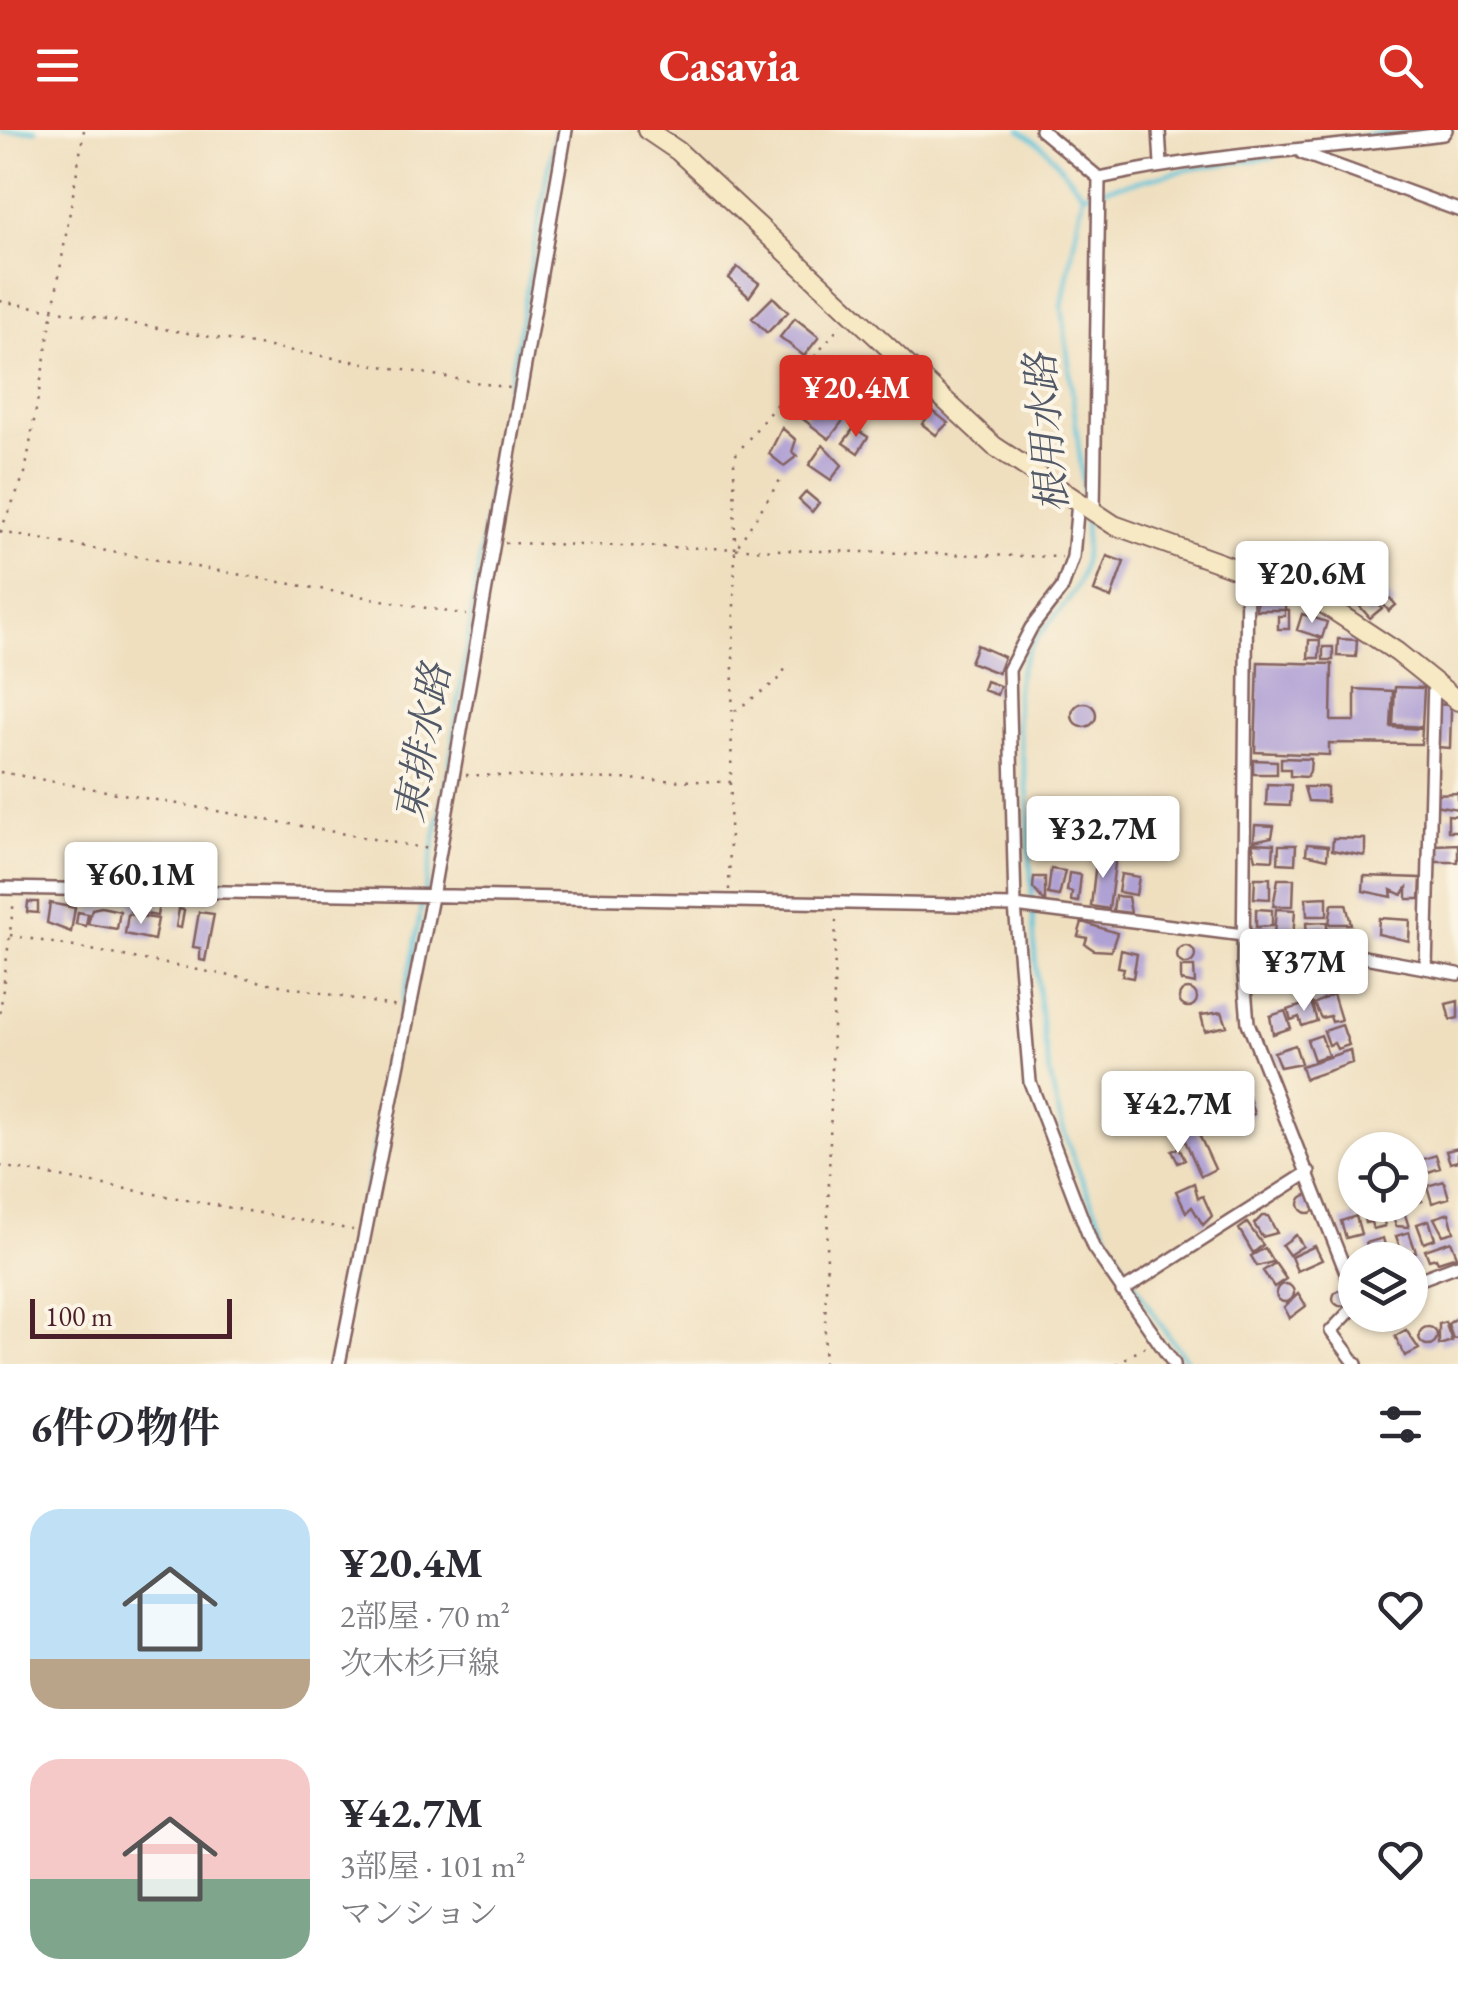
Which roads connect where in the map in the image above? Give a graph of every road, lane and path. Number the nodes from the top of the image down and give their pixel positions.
1 (84, 130) edge
2 (566, 130) edge
3 (647, 130) edge
4 (1041, 130) edge
5 (1159, 130) edge
6 (1446, 130) edge
7 (1300, 152) junction
8 (1161, 164) junction
9 (1099, 178) junction
10 (1458, 210) edge
11 (0, 301) edge
12 (54, 310) junction
13 (851, 312) junction
14 (522, 390) junction
15 (780, 480) dead end
16 (1086, 508) junction
17 (0, 532) edge
18 (495, 543) junction
19 (735, 550) junction
20 (1073, 558) junction
21 (1247, 570) junction
22 (483, 618) junction
23 (790, 664) dead end
24 (1434, 679) junction
25 (1458, 701) edge
26 (734, 712) junction
27 (0, 772) edge
28 (454, 775) junction
29 (732, 782) junction
30 (440, 851) junction
31 (0, 888) edge
32 (16, 888) junction
33 (432, 897) junction
34 (729, 902) junction
35 (836, 904) junction
36 (1015, 906) junction
37 (10, 934) junction
38 (1243, 935) junction
39 (1426, 968) junction
40 (1458, 974) edge
41 (410, 1010) junction
42 (0, 1013) edge
43 (0, 1166) edge
44 (1309, 1172) junction
45 (366, 1232) junction
46 (1338, 1250) edge
47 (1458, 1265) edge
48 (1428, 1277) edge
49 (1122, 1291) junction
50 (1338, 1324) edge
51 (1156, 1340) junction
52 (340, 1364) edge
53 (824, 1364) edge
54 (1116, 1364) edge
55 (1174, 1364) edge
56 (1356, 1364) edge

1 - 12 path
2 - 14 street
3 - 13 main road
4 - 9 street
5 - 8 street
6 - 7 street
7 - 8 street
7 - 10 street
8 - 9 street
9 - 16 street
11 - 12 path
12 - 14 path
12 - 17 path
13 - 16 main road
13 - 19 path
14 - 18 street
15 - 19 path
16 - 20 street
16 - 21 main road
17 - 22 path
18 - 19 path
18 - 22 street
19 - 20 path
19 - 26 path
20 - 36 street
21 - 24 main road
21 - 38 street
22 - 28 street
23 - 26 path
24 - 25 main road
24 - 39 street
26 - 29 path
27 - 30 path
28 - 29 path
28 - 30 street
29 - 34 path
30 - 33 street
31 - 32 street
32 - 33 street
32 - 37 path
33 - 34 street
33 - 41 street
34 - 35 street
35 - 36 street
35 - 53 path
36 - 38 street
36 - 49 street
37 - 41 path
37 - 42 path
38 - 39 street
38 - 44 street
39 - 40 street
41 - 45 street
43 - 45 path
44 - 46 street
44 - 49 street
45 - 52 street
47 - 48 street
49 - 51 street
50 - 56 street
51 - 54 path
51 - 55 street

